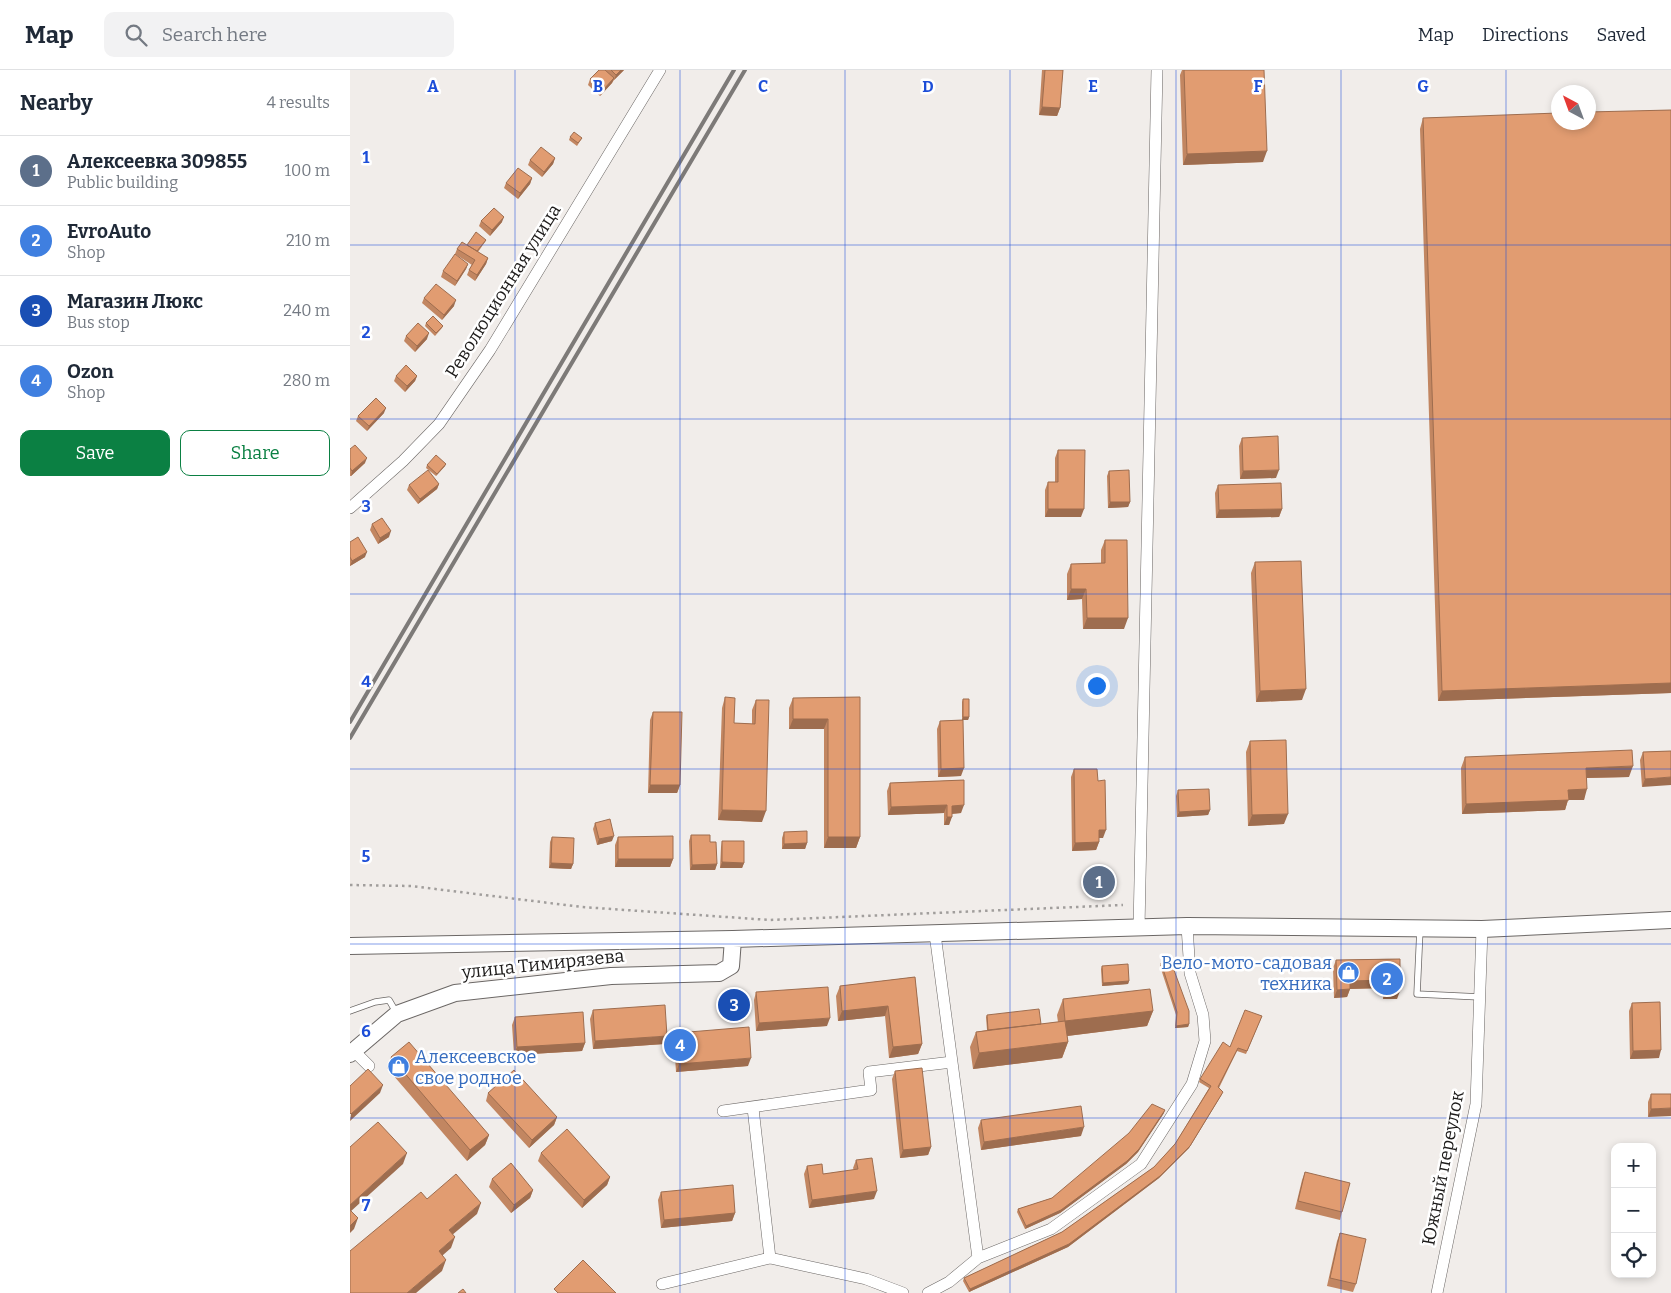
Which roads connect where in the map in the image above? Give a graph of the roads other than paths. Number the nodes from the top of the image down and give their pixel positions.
1 (660, 70) edge
2 (1157, 70) edge
3 (350, 508) edge
4 (1671, 920) edge
5 (1187, 926) junction
6 (1139, 928) junction
7 (1420, 928) junction
8 (1482, 928) junction
9 (935, 934) junction
10 (733, 939) junction
11 (350, 946) edge
12 (1480, 997) junction
13 (350, 1011) edge
14 (397, 1014) junction
15 (352, 1053) edge
16 (952, 1062) junction
17 (368, 1066) dead end
18 (753, 1108) junction
19 (723, 1111) dead end
20 (770, 1258) junction
21 (978, 1258) junction
22 (662, 1284) dead end
23 (903, 1293) edge
24 (928, 1293) edge
25 (1437, 1293) edge

1 - 3 street, Революционная улица
2 - 6 street
4 - 8 main road
5 - 6 main road
5 - 7 main road
5 - 21 street
6 - 9 main road
7 - 8 main road
7 - 12 lane
8 - 12 street, Южный переулок
9 - 10 main road
9 - 16 street
10 - 11 main road
10 - 14 main road, улица Тимирязева
12 - 25 street, Южный переулок
13 - 14 lane
14 - 15 main road, улица Тимирязева
15 - 17 street
16 - 18 street
16 - 21 street
18 - 19 street
18 - 20 street
20 - 22 street
20 - 23 street
21 - 24 street

